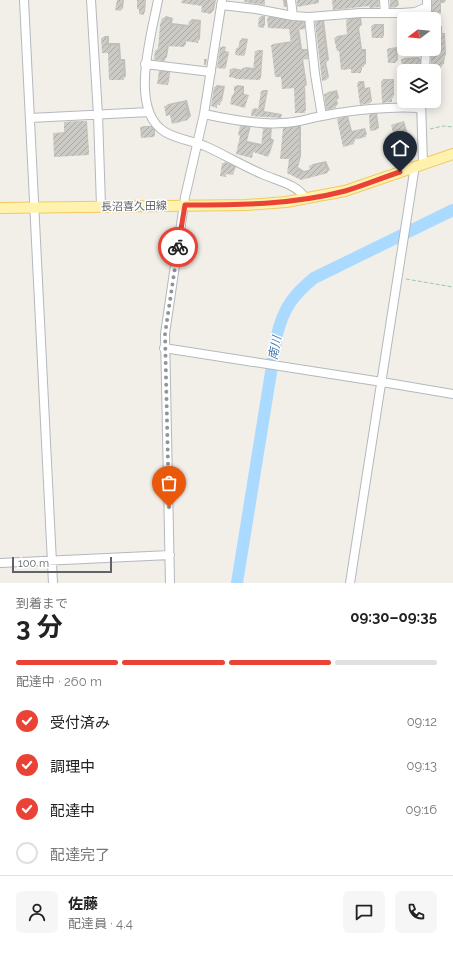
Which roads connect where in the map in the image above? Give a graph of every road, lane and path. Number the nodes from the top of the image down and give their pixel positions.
1 (24, 0) edge
2 (91, 0) edge
3 (158, 0) edge
4 (291, 0) edge
5 (384, 0) edge
6 (222, 3) edge
7 (427, 4) edge
8 (385, 13) junction
9 (293, 16) junction
10 (309, 17) junction
11 (145, 64) junction
12 (211, 72) junction
13 (397, 107) edge
14 (420, 108) edge
15 (149, 112) junction
16 (204, 114) junction
17 (98, 115) junction
18 (322, 116) junction
19 (30, 118) junction
20 (453, 127) edge
21 (421, 130) junction
22 (197, 143) junction
23 (453, 154) edge
24 (418, 166) junction
25 (306, 199) junction
26 (185, 205) junction
27 (101, 206) junction
28 (0, 208) edge
29 (35, 208) junction
30 (398, 277) junction
31 (453, 287) edge
32 (164, 348) junction
33 (382, 382) junction
34 (453, 394) edge
35 (170, 555) junction
36 (52, 561) junction
37 (0, 563) edge
38 (53, 583) edge
39 (170, 583) edge
40 (350, 583) edge

1 - 19 street
2 - 17 street
3 - 11 street
4 - 9 street
5 - 8 street
6 - 9 street
6 - 12 street
7 - 8 street
8 - 10 street
9 - 10 street
10 - 18 street
11 - 12 street
11 - 15 street
12 - 16 street
13 - 18 street
14 - 21 street
15 - 17 street
15 - 22 street
16 - 18 street
16 - 22 street
17 - 19 street
17 - 27 street
19 - 29 street
20 - 21 path
21 - 24 street
22 - 25 street
22 - 26 street
23 - 24 main road, 長沼喜久田線
24 - 25 main road, 長沼喜久田線
24 - 30 street
25 - 26 main road, 長沼喜久田線
26 - 27 main road, 長沼喜久田線
26 - 32 street
27 - 29 main road, 長沼喜久田線
28 - 29 main road, 長沼喜久田線
29 - 36 street
30 - 31 path
30 - 33 street
32 - 33 street
32 - 35 street
33 - 34 street
33 - 40 street
35 - 36 street
35 - 39 street
36 - 37 street
36 - 38 street

